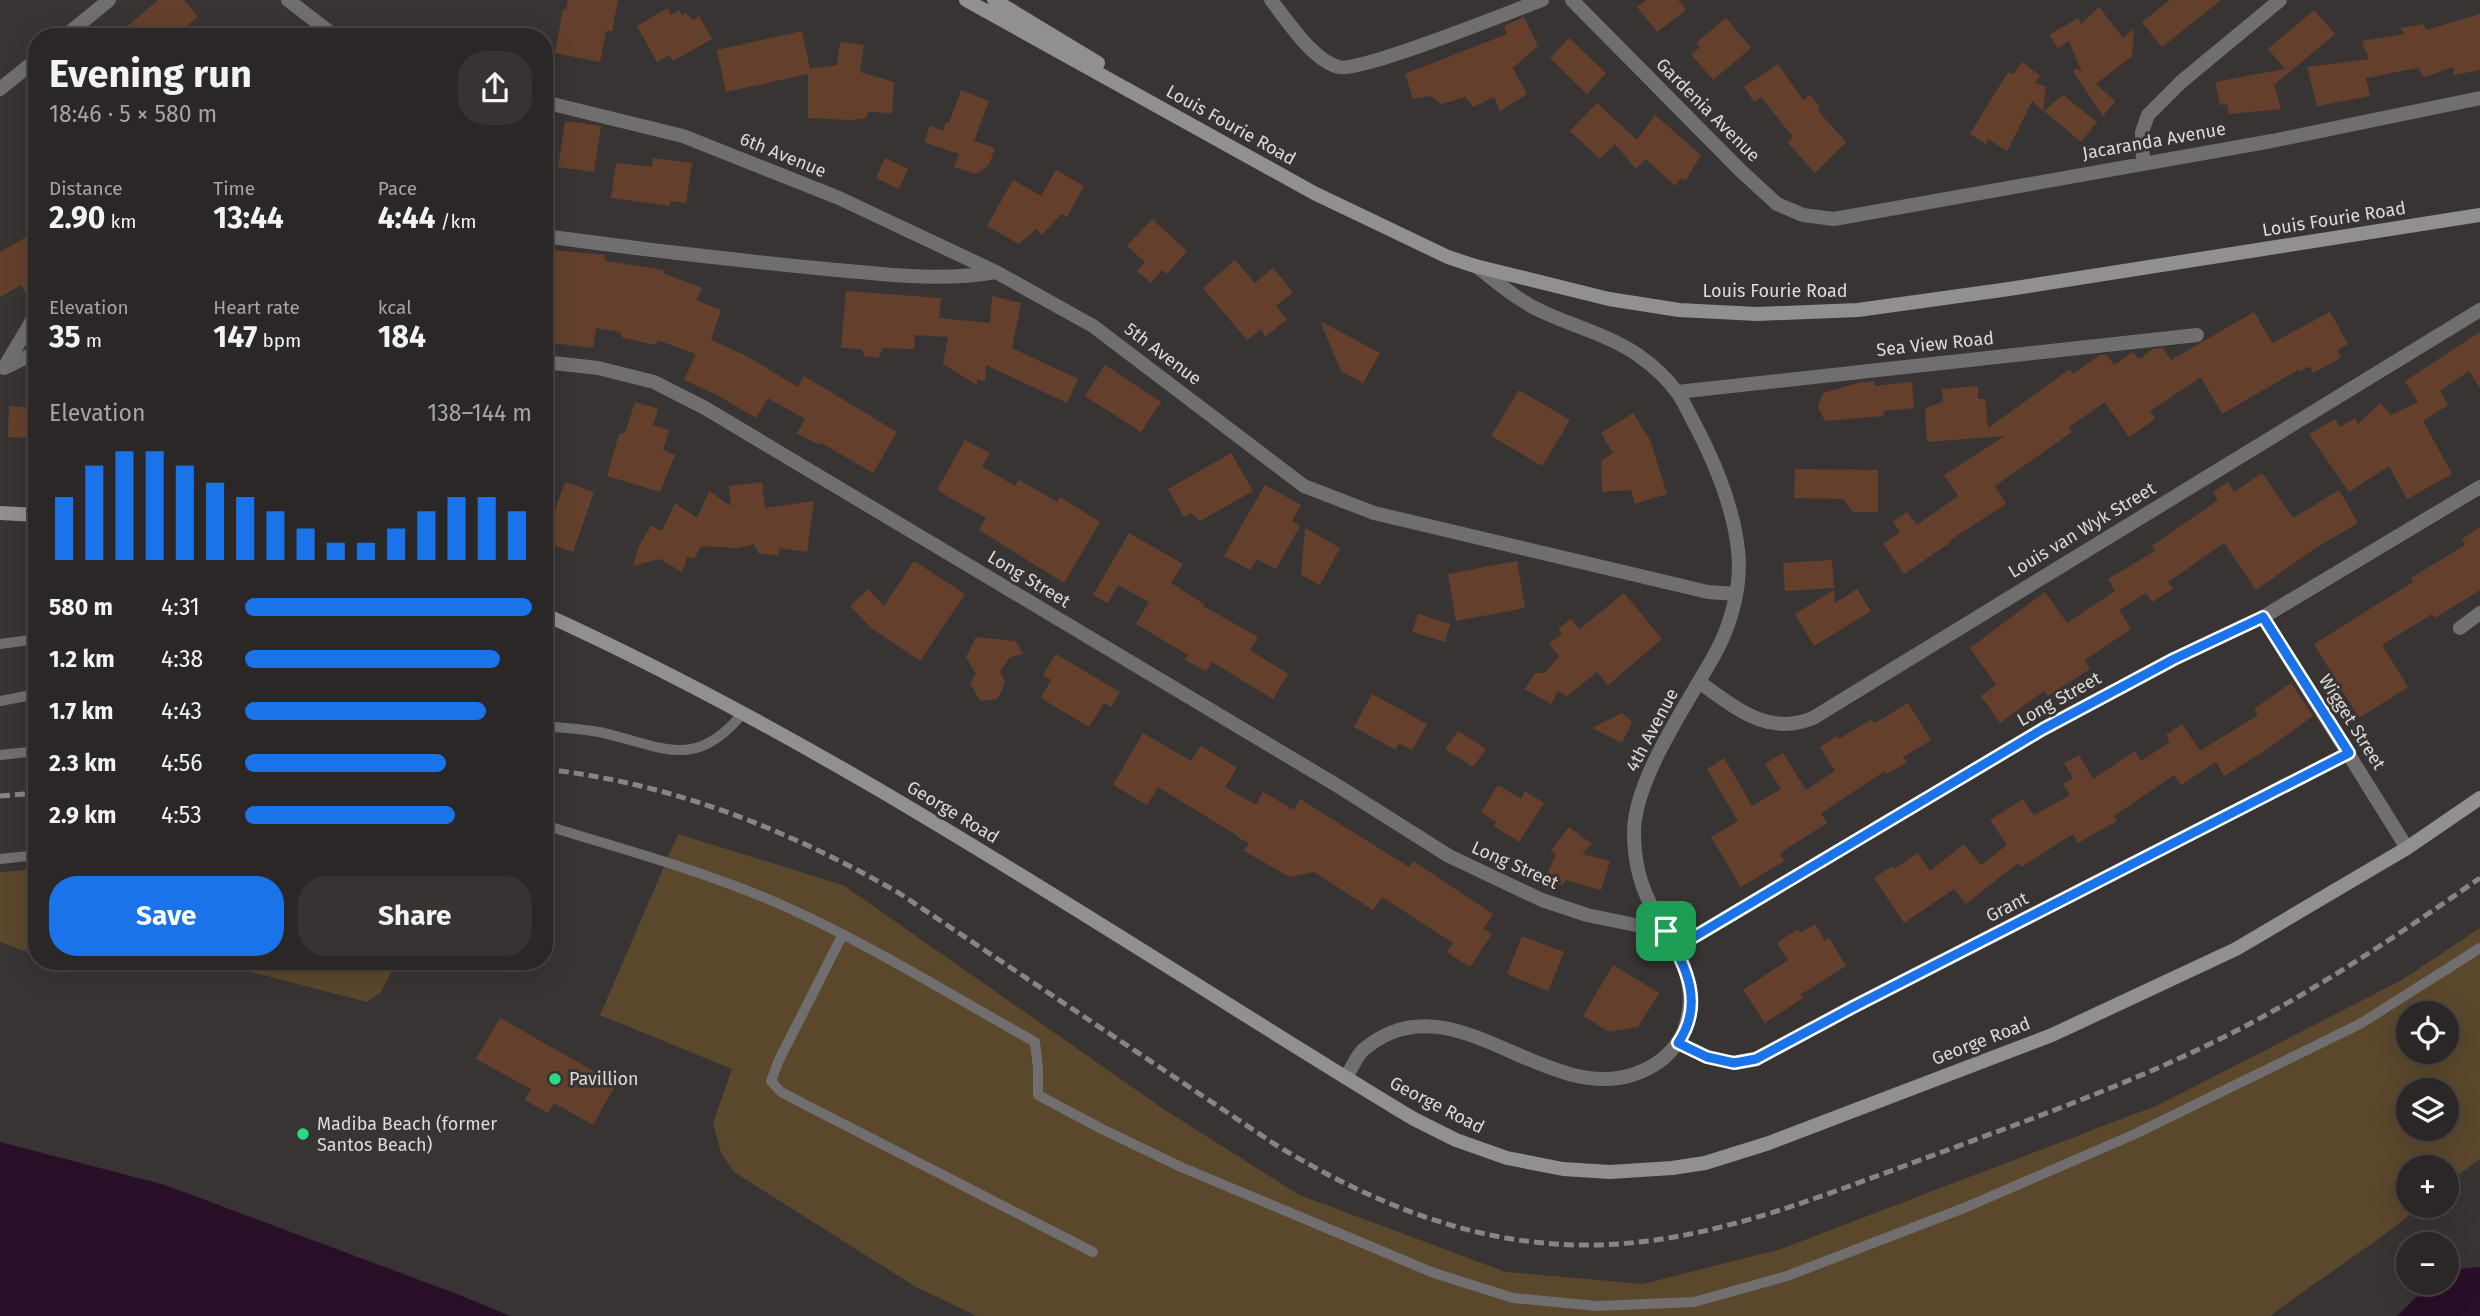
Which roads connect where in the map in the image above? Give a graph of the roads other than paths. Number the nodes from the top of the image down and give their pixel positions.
1 (109, 0) edge
2 (288, 0) edge
3 (966, 0) edge
4 (994, 0) edge
5 (1271, 0) edge
6 (1542, 0) edge
7 (1572, 0) edge
8 (2280, 0) edge
9 (75, 28) edge
10 (324, 28) edge
11 (28, 66) edge
12 (0, 89) edge
13 (2480, 98) edge
14 (553, 104) edge
15 (2143, 162) junction
16 (1314, 193) junction
17 (2480, 215) edge
18 (1834, 219) joint
19 (553, 237) edge
20 (1475, 266) junction
21 (996, 272) junction
22 (2480, 310) edge
23 (28, 327) edge
24 (2197, 335) dead end
25 (28, 356) edge
26 (553, 363) edge
27 (2, 369) edge
28 (1677, 392) junction
29 (2480, 487) edge
30 (0, 513) edge
31 (28, 515) edge
32 (1736, 594) junction
33 (2480, 614) edge
34 (2263, 617) junction
35 (553, 618) edge
36 (2459, 628) dead end
37 (28, 640) edge
38 (0, 644) edge
39 (1699, 681) junction
40 (28, 696) edge
41 (0, 701) edge
42 (742, 714) junction
43 (553, 727) edge
44 (28, 752) edge
45 (2349, 753) junction
46 (0, 755) edge
47 (2480, 798) edge
48 (553, 828) edge
49 (2407, 848) junction
50 (28, 856) edge
51 (0, 859) edge
52 (1666, 931) junction
53 (843, 934) junction
54 (2480, 948) edge
55 (1678, 1043) junction
56 (1346, 1078) junction
57 (1093, 1252) dead end

1 - 9 street
2 - 10 street
3 - 16 street, Louis Fourie Road
4 - 16 street
5 - 6 street
7 - 18 street, Gardenia Avenue
8 - 15 street
11 - 12 street
13 - 15 street, Jacaranda Avenue
14 - 21 street, 6th Avenue
15 - 18 street, Jacaranda Avenue
16 - 20 street, Louis Fourie Road
17 - 20 street, Louis Fourie Road
19 - 21 street
20 - 28 street, 4th Avenue
21 - 32 street, 5th Avenue
22 - 39 street, Louis van Wyk Street
23 - 27 street
24 - 28 street, Sea View Road
25 - 27 street
26 - 52 street, Long Street
28 - 32 street, 4th Avenue
29 - 34 street, Long Street
30 - 31 street
32 - 39 street, 4th Avenue
33 - 36 street
34 - 45 street, Wigget Street
34 - 52 street, Long Street
35 - 42 street, George Road
37 - 38 lane
39 - 52 street, 4th Avenue
40 - 41 lane
42 - 43 lane
42 - 56 street, George Road
44 - 46 lane
45 - 49 street, Wigget Street
45 - 55 street, Grant
47 - 49 street, George Road
48 - 53 lane
49 - 56 street, George Road
50 - 51 lane
52 - 55 street, 4th Avenue
53 - 54 lane
53 - 57 lane
55 - 56 street, 4th Avenue

